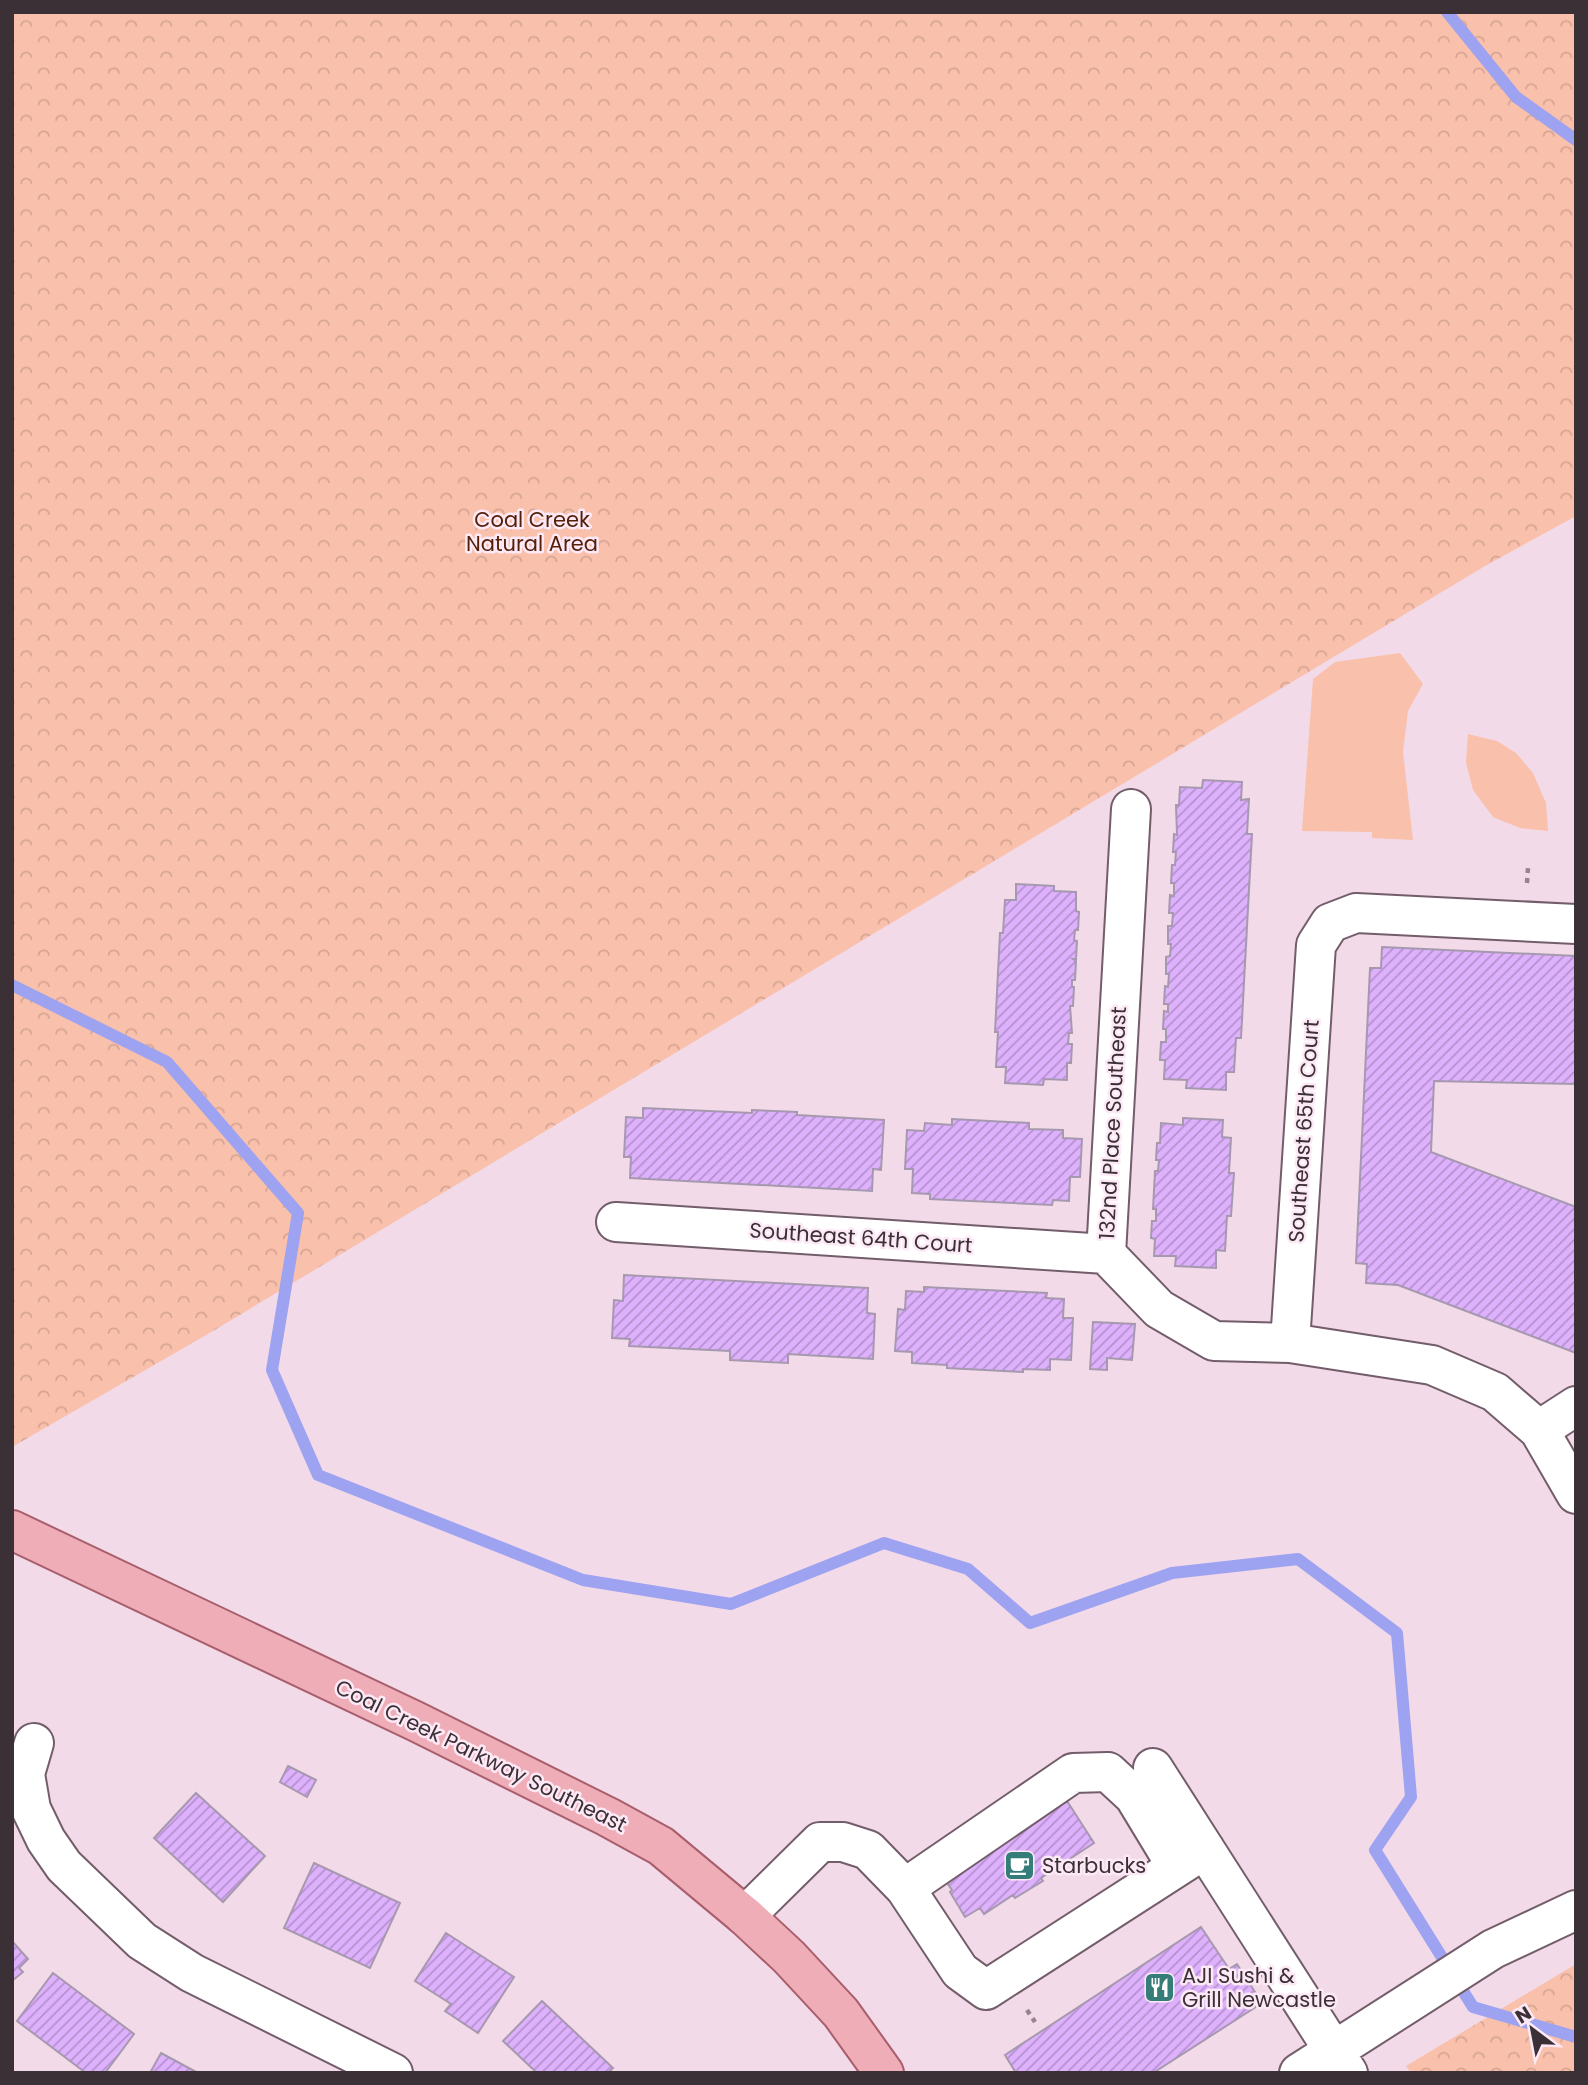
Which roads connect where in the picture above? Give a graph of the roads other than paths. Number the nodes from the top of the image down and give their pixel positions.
1 (1131, 810) dead end
2 (1576, 924) edge
3 (616, 1222) dead end
4 (1106, 1254) junction
5 (1290, 1343) junction
6 (1576, 1406) edge
7 (1538, 1430) junction
8 (1576, 1494) edge
9 (12, 1530) edge
10 (34, 1743) dead end
11 (1153, 1768) dead end
12 (1191, 1858) junction
13 (905, 1888) junction
14 (1576, 1910) edge
15 (744, 1916) junction
16 (1341, 2062) edge
17 (393, 2073) edge
18 (884, 2073) edge
19 (1299, 2073) edge

1 - 4 street, 132nd Place Southeast
2 - 5 street, Southeast 65th Court
3 - 4 street, Southeast 64th Court
4 - 5 street, 132nd Place Southeast
5 - 7 street, 132nd Place Southeast
6 - 7 street
7 - 8 street, 132nd Place Southeast
9 - 15 main road, Coal Creek Parkway Southeast
10 - 17 street
11 - 12 street
12 - 13 street
12 - 13 street
12 - 16 street
13 - 15 street
14 - 16 street
15 - 18 main road, Coal Creek Parkway Southeast
16 - 19 street

